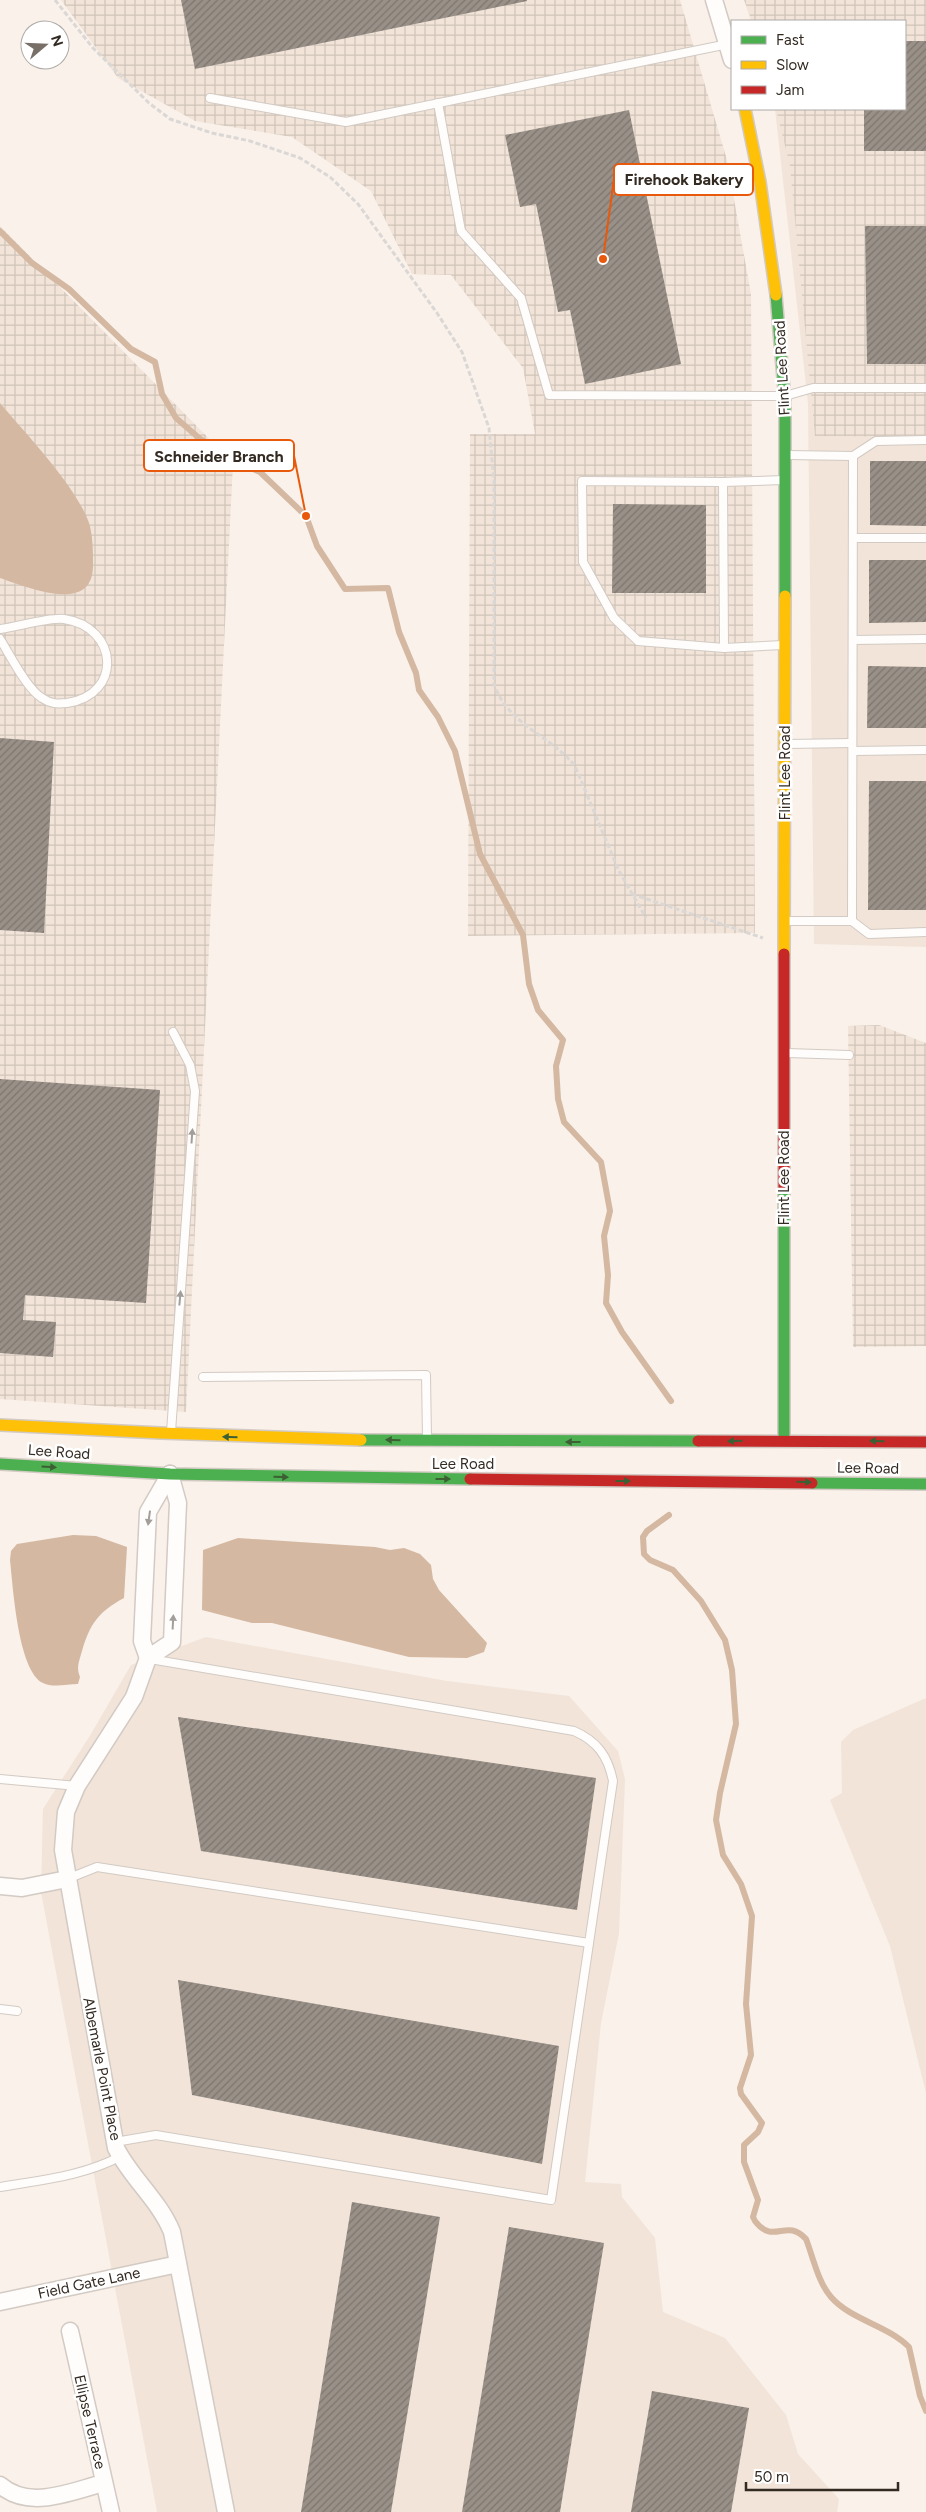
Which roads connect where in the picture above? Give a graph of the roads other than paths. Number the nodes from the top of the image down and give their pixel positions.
1 (714, 0) edge
2 (728, 44) junction
3 (731, 56) edge
4 (210, 98) dead end
5 (438, 103) junction
6 (745, 110) edge
7 (926, 388) edge
8 (785, 396) junction
9 (926, 440) edge
10 (785, 455) junction
11 (854, 456) junction
12 (786, 480) junction
13 (723, 482) junction
14 (853, 538) junction
15 (926, 538) edge
16 (0, 629) edge
17 (0, 639) edge
18 (926, 639) edge
19 (853, 640) junction
20 (785, 645) junction
21 (724, 648) junction
22 (785, 744) junction
23 (852, 747) junction
24 (926, 750) edge
25 (785, 921) junction
26 (852, 921) junction
27 (926, 932) edge
28 (173, 1032) dead end
29 (785, 1053) junction
30 (849, 1055) dead end
31 (203, 1377) dead end
32 (0, 1425) edge
33 (171, 1435) junction
34 (784, 1440) junction
35 (427, 1441) junction
36 (926, 1442) edge
37 (0, 1464) edge
38 (170, 1474) junction
39 (926, 1484) edge
40 (148, 1658) junction
41 (0, 1779) edge
42 (77, 1786) junction
43 (67, 1879) junction
44 (0, 1886) edge
45 (589, 1942) junction
46 (0, 2009) edge
47 (17, 2010) dead end
48 (118, 2149) junction
49 (0, 2188) edge
50 (178, 2264) junction
51 (0, 2302) edge
52 (70, 2332) dead end
53 (104, 2483) junction
54 (0, 2484) edge
55 (111, 2512) edge
56 (226, 2512) edge

1 - 2 street
2 - 3 street
2 - 5 lane
4 - 5 lane
5 - 8 lane
6 - 8 street, Flint Lee Road
7 - 8 lane
8 - 10 street, Flint Lee Road
9 - 11 lane
10 - 11 lane
10 - 12 street, Flint Lee Road
11 - 14 lane
12 - 13 lane
12 - 20 street, Flint Lee Road
13 - 21 lane
13 - 21 lane
14 - 15 lane
14 - 19 lane
16 - 17 lane
18 - 19 lane
19 - 23 lane
20 - 21 lane
20 - 22 street, Flint Lee Road
22 - 23 lane
22 - 25 street, Flint Lee Road
23 - 24 lane
23 - 26 lane
25 - 26 lane
25 - 29 street, Flint Lee Road
26 - 27 lane
33 -> 28 lane
29 - 30 lane
29 - 34 street, Flint Lee Road
31 - 35 lane
32 - 33 street, Lee Road
35 -> 33 street, Lee Road
34 -> 35 street, Lee Road
36 -> 34 street, Lee Road
37 -> 38 street, Lee Road
38 -> 39 street, Lee Road
38 -> 40 street
40 -> 38 street
40 - 42 street, Albemarle Point Place
40 - 45 lane
41 - 42 lane
42 - 43 street, Albemarle Point Place
43 - 44 street
43 - 45 lane
43 - 48 street, Albemarle Point Place
45 - 48 lane
46 - 47 lane
48 - 49 lane
48 - 50 street, Albemarle Point Place
50 - 51 street, Field Gate Lane
50 - 56 street, Albemarle Point Place
52 - 53 street, Ellipse Terrace
53 - 54 street
53 - 55 street, Ellipse Terrace

